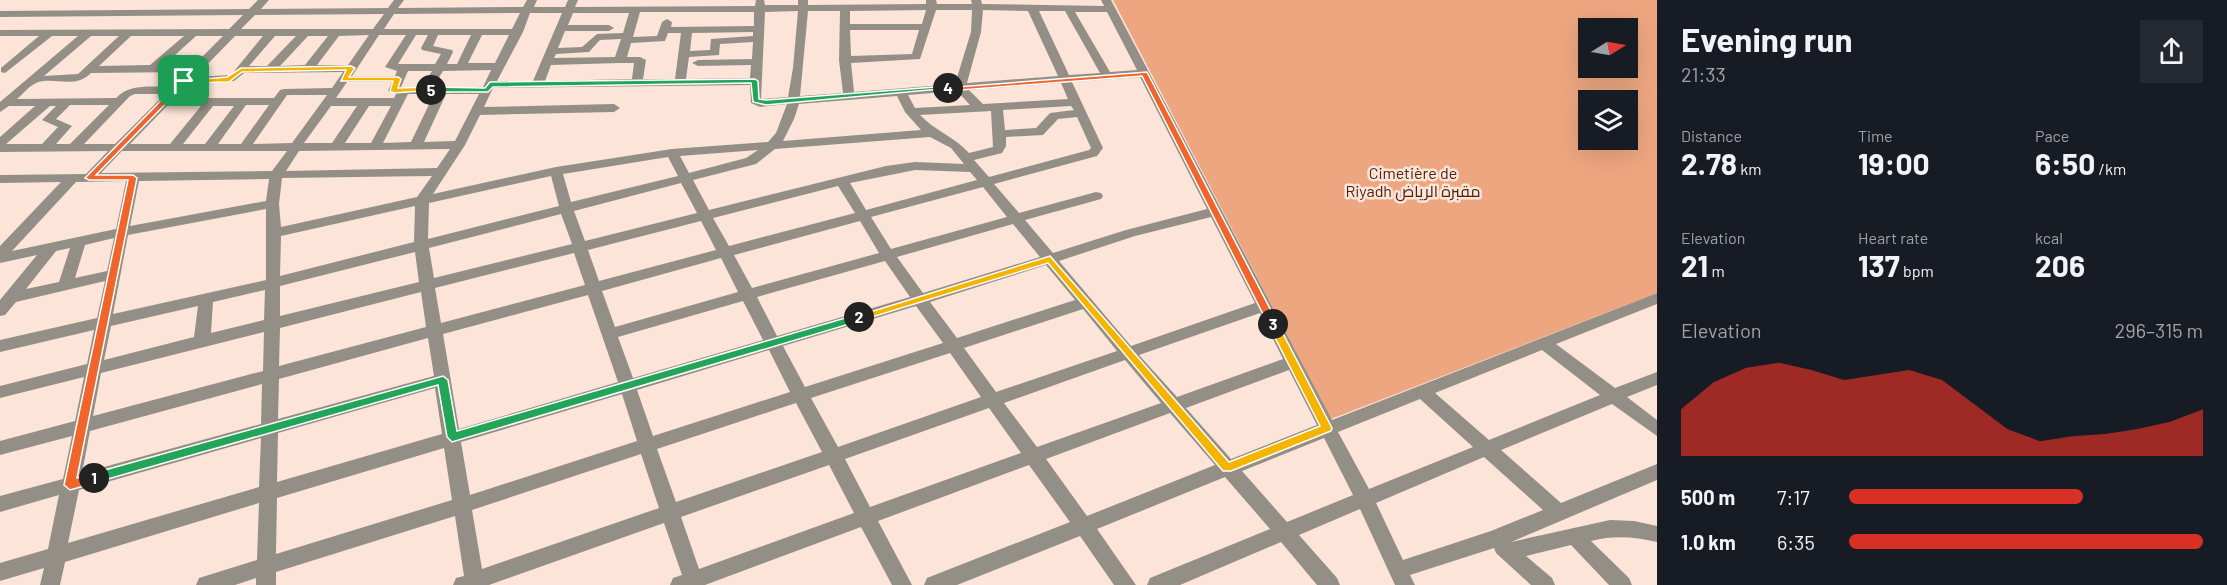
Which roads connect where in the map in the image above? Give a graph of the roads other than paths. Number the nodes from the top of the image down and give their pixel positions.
1 (31, 0) edge
2 (116, 0) edge
3 (153, 0) edge
4 (219, 0) edge
5 (264, 0) edge
6 (399, 0) edge
7 (532, 0) edge
8 (573, 0) edge
9 (932, 4) edge
10 (977, 4) edge
11 (1108, 4) edge
12 (656, 5) edge
13 (693, 5) edge
14 (760, 5) edge
15 (803, 5) edge
16 (1032, 8) junction
17 (1068, 8) junction
18 (845, 9) junction
19 (670, 10) junction
20 (635, 11) junction
21 (527, 12) junction
22 (567, 12) junction
23 (604, 12) junction
24 (106, 13) junction
25 (138, 13) junction
26 (206, 13) junction
27 (252, 13) junction
28 (390, 13) junction
29 (0, 14) edge
30 (14, 14) junction
31 (845, 27) junction
32 (926, 27) junction
33 (561, 28) junction
34 (598, 28) junction
35 (665, 30) junction
36 (687, 30) junction
37 (233, 32) junction
38 (272, 32) junction
39 (305, 32) junction
40 (336, 32) junction
41 (376, 32) junction
42 (413, 32) junction
43 (435, 32) junction
44 (478, 32) junction
45 (518, 32) junction
46 (0, 33) edge
47 (49, 33) junction
48 (88, 33) junction
49 (128, 33) junction
50 (193, 33) junction
51 (758, 34) junction
52 (628, 35) junction
53 (549, 56) junction
54 (683, 58) junction
55 (620, 60) junction
56 (846, 60) junction
57 (755, 62) junction
58 (499, 66) junction
59 (440, 67) junction
60 (461, 67) junction
61 (197, 68) junction
62 (351, 68) junction
63 (46, 69) junction
64 (153, 69) junction
65 (271, 69) junction
66 (308, 69) junction
67 (3, 70) edge
68 (89, 70) junction
69 (241, 70) junction
70 (401, 74) junction
71 (1144, 74) junction
72 (1107, 76) junction
73 (344, 79) junction
74 (32, 80) junction
75 (1066, 80) junction
76 (755, 81) junction
77 (680, 82) junction
78 (637, 83) junction
79 (537, 85) junction
80 (179, 86) junction
81 (489, 87) junction
82 (960, 88) junction
83 (21, 90) junction
84 (426, 90) junction
85 (442, 90) junction
86 (0, 91) edge
87 (335, 91) junction
88 (901, 92) junction
89 (401, 96) junction
90 (849, 96) junction
91 (119, 101) junction
92 (276, 101) junction
93 (792, 101) junction
94 (47, 102) junction
95 (67, 102) junction
96 (163, 102) junction
97 (210, 102) junction
98 (243, 102) junction
99 (328, 102) junction
100 (365, 102) junction
101 (3, 105) edge
102 (614, 108) dead end
103 (997, 108) junction
104 (1079, 108) junction
105 (981, 109) junction
106 (477, 111) junction
107 (911, 112) junction
108 (932, 133) junction
109 (999, 134) junction
110 (772, 145) junction
111 (0, 146) edge
112 (459, 146) junction
113 (118, 147) junction
114 (173, 147) junction
115 (336, 147) junction
116 (375, 147) junction
117 (416, 147) junction
118 (45, 148) junction
119 (73, 148) junction
120 (208, 148) junction
121 (244, 148) junction
122 (295, 148) junction
123 (672, 153) junction
124 (969, 163) junction
125 (556, 171) junction
126 (439, 172) junction
127 (276, 175) junction
128 (686, 177) junction
129 (0, 178) edge
130 (72, 178) junction
131 (89, 178) junction
132 (133, 178) junction
133 (841, 180) junction
134 (984, 182) junction
135 (1096, 196) dead end
136 (422, 200) junction
137 (272, 204) junction
138 (566, 207) junction
139 (1216, 211) junction
140 (705, 213) junction
141 (861, 215) junction
142 (1014, 218) junction
143 (122, 232) junction
144 (274, 233) junction
145 (79, 241) junction
146 (421, 245) junction
147 (52, 246) junction
148 (580, 246) junction
149 (725, 252) junction
150 (888, 255) junction
151 (0, 257) edge
152 (1050, 259) junction
153 (114, 273) junction
154 (273, 284) junction
155 (427, 284) junction
156 (65, 285) junction
157 (593, 288) junction
158 (748, 295) junction
159 (10, 298) junction
160 (206, 298) junction
161 (921, 299) junction
162 (1655, 301) edge
163 (1086, 302) junction
164 (1263, 306) junction
165 (0, 311) edge
166 (104, 321) junction
167 (272, 323) junction
168 (435, 330) junction
169 (609, 334) junction
170 (202, 341) junction
171 (773, 343) junction
172 (1543, 343) junction
173 (954, 345) junction
174 (0, 346) edge
175 (1128, 353) junction
176 (1292, 362) junction
177 (94, 369) junction
178 (270, 375) junction
179 (1657, 378) edge
180 (443, 380) junction
181 (626, 386) junction
182 (1422, 391) junction
183 (0, 392) edge
184 (800, 394) junction
185 (1615, 397) junction
186 (993, 400) junction
187 (1173, 406) junction
188 (82, 426) junction
189 (1327, 428) junction
190 (1657, 429) edge
191 (268, 430) junction
192 (452, 437) junction
193 (647, 445) junction
194 (0, 448) edge
195 (1487, 450) junction
196 (833, 456) junction
197 (1034, 457) junction
198 (1227, 468) junction
199 (1657, 472) edge
200 (70, 485) junction
201 (266, 492) junction
202 (1365, 501) junction
203 (0, 504) edge
204 (463, 505) junction
205 (1558, 512) junction
206 (670, 513) junction
207 (866, 518) junction
208 (1083, 525) junction
209 (1284, 531) junction
210 (1657, 534) edge
211 (1576, 538) junction
212 (1502, 545) junction
213 (56, 555) junction
214 (0, 572) edge
215 (266, 576) edge
216 (1402, 577) edge
217 (689, 583) edge
218 (471, 584) edge
219 (50, 585) edge
220 (206, 585) edge
221 (902, 585) edge
222 (934, 585) edge
223 (1126, 585) edge
224 (1157, 585) edge
225 (1330, 585) edge
226 (1545, 585) edge
227 (1622, 585) edge

1 - 30 street
2 - 24 street
3 - 25 street
4 - 26 street
5 - 27 street
6 - 28 street
7 - 21 street
8 - 22 street
9 - 10 street
9 - 18 street
9 - 32 street
10 - 16 street
10 - 82 street
11 - 17 street
11 - 71 street
12 - 19 street
12 - 20 street
13 - 14 street
13 - 19 street
14 - 15 street
14 - 51 street
15 - 18 street
15 - 93 street
16 - 17 street
16 - 75 street
17 - 72 street
18 - 31 street
19 - 35 street
20 - 23 street
20 - 52 street
21 - 22 street
21 - 28 street
21 - 45 street
22 - 23 street
22 - 33 street
23 - 34 street
24 - 25 street
24 - 30 street
24 - 48 street
25 - 26 street
26 - 27 street
27 - 28 street
27 - 37 street
28 - 41 street
29 - 30 street
31 - 32 street
31 - 56 street
32 - 56 street
33 - 34 street
33 - 53 street
34 - 52 street
35 - 36 street
35 - 52 street
36 - 51 street
36 - 54 street
37 - 38 street
37 - 50 street
37 - 61 street
38 - 39 street
38 - 69 street
39 - 40 street
39 - 65 street
40 - 41 street
40 - 66 street
41 - 42 street
41 - 62 street
42 - 43 street
42 - 70 street
43 - 44 street
43 - 59 street
44 - 45 street
44 - 60 street
45 - 58 street
46 - 47 street
47 - 48 street
47 - 67 street
48 - 49 street
48 - 63 street
49 - 50 street
49 - 68 street
50 - 64 street
51 - 54 street
51 - 57 street
52 - 53 street
52 - 55 street
53 - 55 street
53 - 79 street
54 - 57 street
54 - 77 street
55 - 78 street
56 - 90 street
57 - 76 street
58 - 60 street
58 - 81 street
59 - 60 street
59 - 70 street
59 - 84 street
61 - 64 street
61 - 80 street
62 - 66 street
62 - 73 street
63 - 67 street
63 - 74 street
64 - 68 street
65 - 66 street
65 - 69 street
68 - 74 street
69 - 80 street
70 - 73 street
70 - 89 street
71 - 72 street
71 - 139 street
72 - 75 street
73 - 87 street
74 - 83 street
75 - 82 street
75 - 104 street
76 - 77 street
76 - 93 street
77 - 78 street
78 - 79 street
79 - 81 street
80 - 91 street
80 - 96 street
81 - 85 street
81 - 106 street
82 - 88 street
82 - 105 street
83 - 86 street
83 - 101 street
84 - 85 street
84 - 89 street
85 - 117 street
87 - 92 street
87 - 99 street
88 - 90 street
88 - 107 street
89 - 100 street
89 - 116 street
90 - 93 street
91 - 95 street
91 - 119 street
92 - 98 street
92 - 121 street
93 - 110 street
94 - 95 street
94 - 101 street
94 - 111 street
95 - 118 street
96 - 97 street
96 - 113 street
97 - 98 street
97 - 114 street
98 - 120 street
99 - 100 street
99 - 122 street
100 - 115 street
102 - 106 street
103 - 104 street
103 - 105 street
103 - 109 street
104 - 109 street
104 - 134 street
105 - 107 street
106 - 112 street
107 - 108 street
108 - 110 street
108 - 124 street
109 - 124 street
110 - 123 street
110 - 128 street
111 - 118 street
112 - 117 street
112 - 126 street
113 - 114 street
113 - 119 street
113 - 131 street
114 - 120 street
115 - 116 street
115 - 122 street
116 - 117 street
118 - 119 street
120 - 121 street
121 - 122 street
122 - 127 street
123 - 125 street
123 - 128 street
124 - 133 street
124 - 134 street
125 - 136 street
125 - 138 street
126 - 127 street
126 - 136 street
127 - 132 street
127 - 137 street
128 - 138 street
128 - 140 street
129 - 130 street
130 - 131 street
130 - 151 street
131 - 132 street
132 - 143 street
133 - 140 street
133 - 141 street
134 - 141 street
134 - 142 street
135 - 142 street
136 - 144 street
136 - 146 street
137 - 143 street
137 - 144 street
138 - 146 street
138 - 148 street
139 - 152 street
139 - 164 street
140 - 148 street
140 - 149 street
141 - 149 street
141 - 150 street
142 - 150 street
142 - 152 street
143 - 145 street
143 - 153 street
144 - 154 street
145 - 147 street
145 - 156 street
146 - 154 street
146 - 155 street
147 - 151 street
147 - 159 street
148 - 155 street
148 - 157 street
149 - 157 street
149 - 158 street
150 - 158 street
150 - 161 street
152 - 161 street
152 - 163 street
153 - 156 street
153 - 166 street
154 - 160 street
154 - 167 street
155 - 167 street
155 - 168 street
156 - 159 street
157 - 168 street
157 - 169 street
158 - 169 street
158 - 171 street
159 - 165 street
160 - 166 street
160 - 170 street
161 - 171 street
161 - 173 street
162 - 172 street
163 - 173 street
163 - 175 street
164 - 175 street
164 - 176 street
166 - 174 street
166 - 177 street
167 - 170 street
167 - 178 street
168 - 178 street
168 - 180 street
169 - 181 street
170 - 177 street
171 - 181 street
171 - 184 street
172 - 182 street
172 - 185 street
173 - 184 street
173 - 186 street
175 - 186 street
175 - 187 street
176 - 187 street
176 - 189 street
177 - 183 street
177 - 188 street
178 - 188 street
178 - 191 street
179 - 185 street
180 - 191 street
180 - 192 street
181 - 192 street
181 - 193 street
182 - 189 street
182 - 195 street
184 - 193 street
184 - 196 street
185 - 190 street
185 - 195 street
186 - 196 street
186 - 197 street
187 - 197 street
187 - 198 street
188 - 194 street
188 - 200 street
189 - 198 street
189 - 202 street
191 - 200 street
191 - 201 street
192 - 201 street
192 - 204 street
193 - 204 street
193 - 206 street
195 - 202 street
195 - 205 street
196 - 206 street
196 - 207 street
197 - 207 street
197 - 208 street
198 - 208 street
198 - 209 street
199 - 205 street
200 - 203 street
200 - 213 street
201 - 213 street
201 - 215 street
202 - 209 street
202 - 216 street
204 - 215 street
204 - 218 street
205 - 212 street
206 - 217 street
206 - 218 street
207 - 217 street
207 - 221 street
208 - 222 street
208 - 223 street
209 - 224 street
209 - 225 street
210 - 211 street
211 - 212 street
211 - 227 street
212 - 216 street
212 - 226 street
213 - 214 street
213 - 219 street
215 - 220 street

